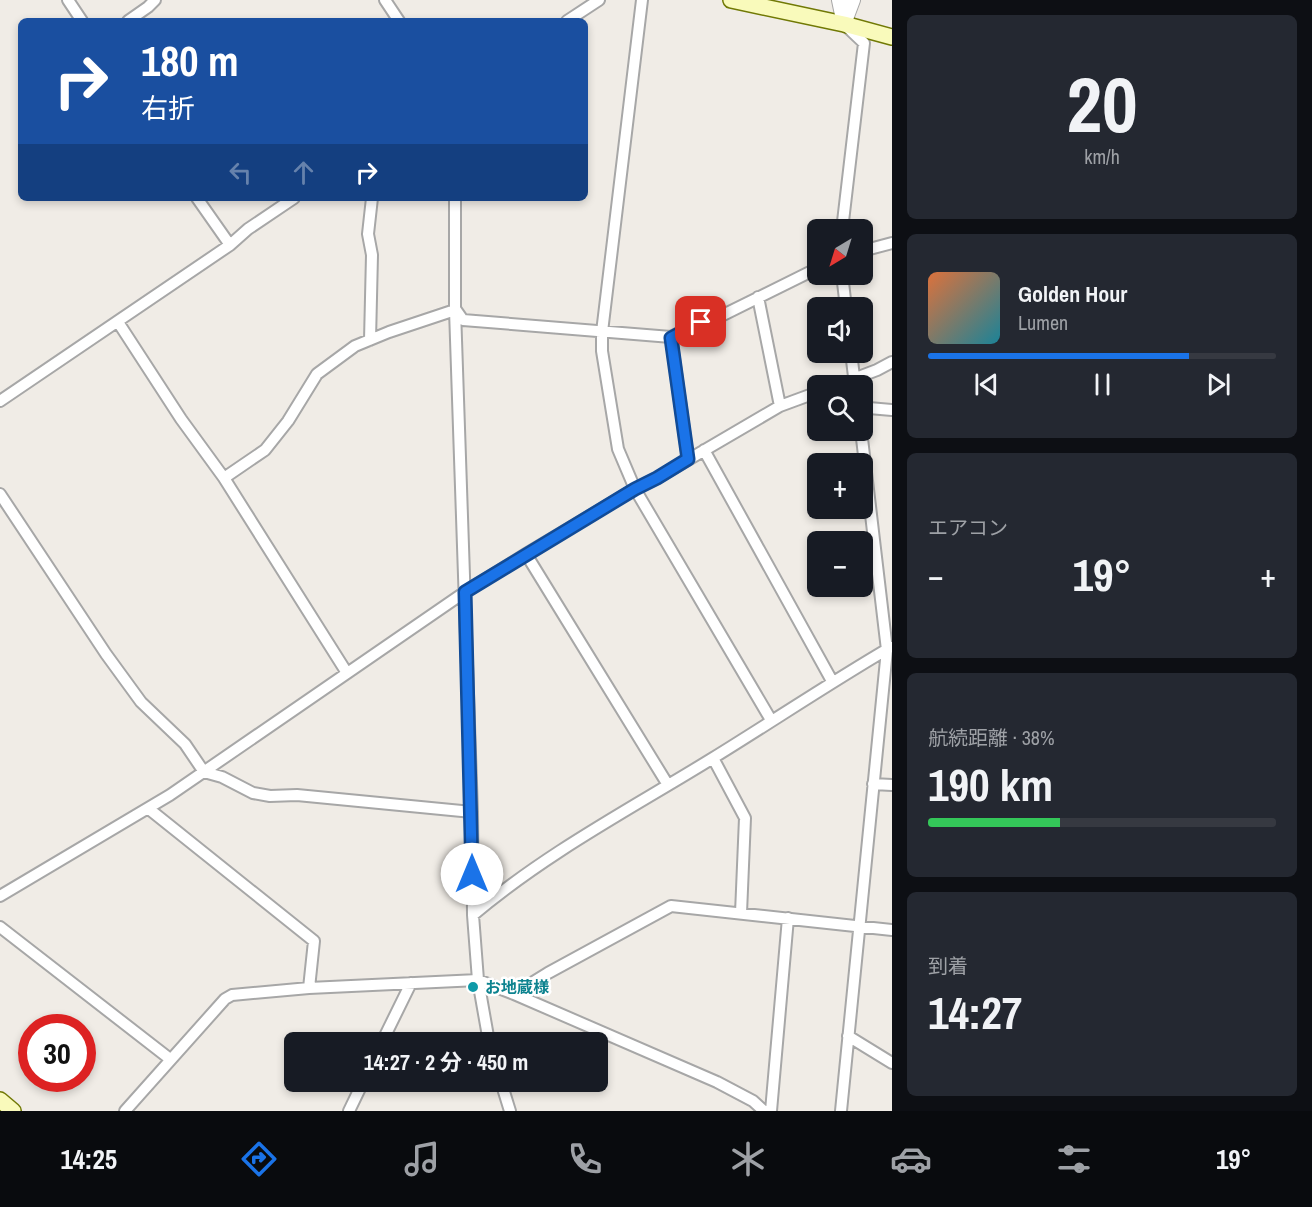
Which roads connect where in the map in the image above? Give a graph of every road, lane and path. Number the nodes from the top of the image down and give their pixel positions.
1 (68, 0) edge
2 (155, 0) edge
3 (386, 0) edge
4 (599, 0) edge
5 (642, 0) edge
6 (731, 0) edge
7 (839, 0) edge
8 (853, 0) edge
9 (764, 4) edge
10 (80, 18) edge
11 (132, 18) edge
12 (397, 18) edge
13 (572, 18) edge
14 (844, 24) junction
15 (892, 37) edge
16 (199, 201) edge
17 (290, 201) edge
18 (372, 201) edge
19 (455, 201) edge
20 (843, 219) edge
21 (892, 243) edge
22 (230, 245) junction
23 (873, 248) edge
24 (807, 273) edge
25 (758, 297) junction
26 (455, 310) junction
27 (118, 322) junction
28 (602, 332) junction
29 (671, 338) junction
30 (370, 340) junction
31 (892, 362) edge
32 (867, 375) edge
33 (807, 396) edge
34 (0, 401) edge
35 (780, 406) junction
36 (873, 408) edge
37 (892, 410) edge
38 (862, 441) edge
39 (704, 450) junction
40 (688, 459) junction
41 (224, 478) junction
42 (635, 489) junction
43 (0, 494) edge
44 (526, 554) junction
45 (465, 592) junction
46 (889, 648) edge
47 (347, 673) junction
48 (832, 681) junction
49 (771, 720) junction
50 (713, 758) junction
51 (204, 771) junction
52 (873, 784) junction
53 (892, 784) edge
54 (668, 785) junction
55 (149, 809) junction
56 (472, 812) junction
57 (0, 896) edge
58 (741, 913) junction
59 (472, 915) junction
60 (788, 918) junction
61 (0, 927) edge
62 (859, 927) junction
63 (892, 930) edge
64 (478, 980) junction
65 (411, 984) junction
66 (309, 988) junction
67 (514, 994) junction
68 (387, 1032) edge
69 (487, 1032) edge
70 (848, 1036) junction
71 (170, 1059) junction
72 (892, 1063) edge
73 (358, 1092) edge
74 (504, 1092) edge
75 (0, 1100) edge
76 (13, 1111) edge
77 (125, 1111) edge
78 (349, 1111) edge
79 (510, 1111) edge
80 (764, 1111) edge
81 (771, 1111) edge
82 (841, 1111) edge

1 - 10 street
2 - 11 street
3 - 12 street
4 - 13 street
5 - 28 street
6 - 9 main road
7 - 14 street
8 - 14 street
9 - 14 main road
14 - 15 main road
14 - 20 street
16 - 22 street
17 - 22 street
18 - 30 street
19 - 26 street
21 - 23 street
22 - 27 street
24 - 25 street
25 - 29 street
25 - 35 street
26 - 28 street
26 - 30 street
26 - 45 street
27 - 34 street
27 - 41 street
28 - 29 street
28 - 42 street
29 - 40 street
30 - 41 street
31 - 32 street
33 - 35 street
35 - 39 street
36 - 37 street
38 - 46 street
39 - 40 street
39 - 48 street
40 - 42 street
41 - 47 street
42 - 44 street
42 - 49 street
43 - 51 street
44 - 45 street
44 - 54 street
45 - 47 street
45 - 56 street
46 - 48 street
46 - 52 street
47 - 51 street
48 - 49 street
49 - 50 street
50 - 54 street
50 - 58 street
51 - 55 street
51 - 56 street
52 - 53 street
52 - 62 street
54 - 59 street
55 - 57 street
55 - 66 street
56 - 59 street
58 - 60 street
58 - 67 street
59 - 64 street
60 - 62 street
60 - 81 street
61 - 71 street
62 - 63 street
62 - 70 street
64 - 65 street
64 - 67 street
64 - 69 street
65 - 66 street
65 - 68 street
66 - 71 street
67 - 80 street
70 - 72 street
70 - 82 street
71 - 77 street
73 - 78 street
74 - 79 street
75 - 76 main road

